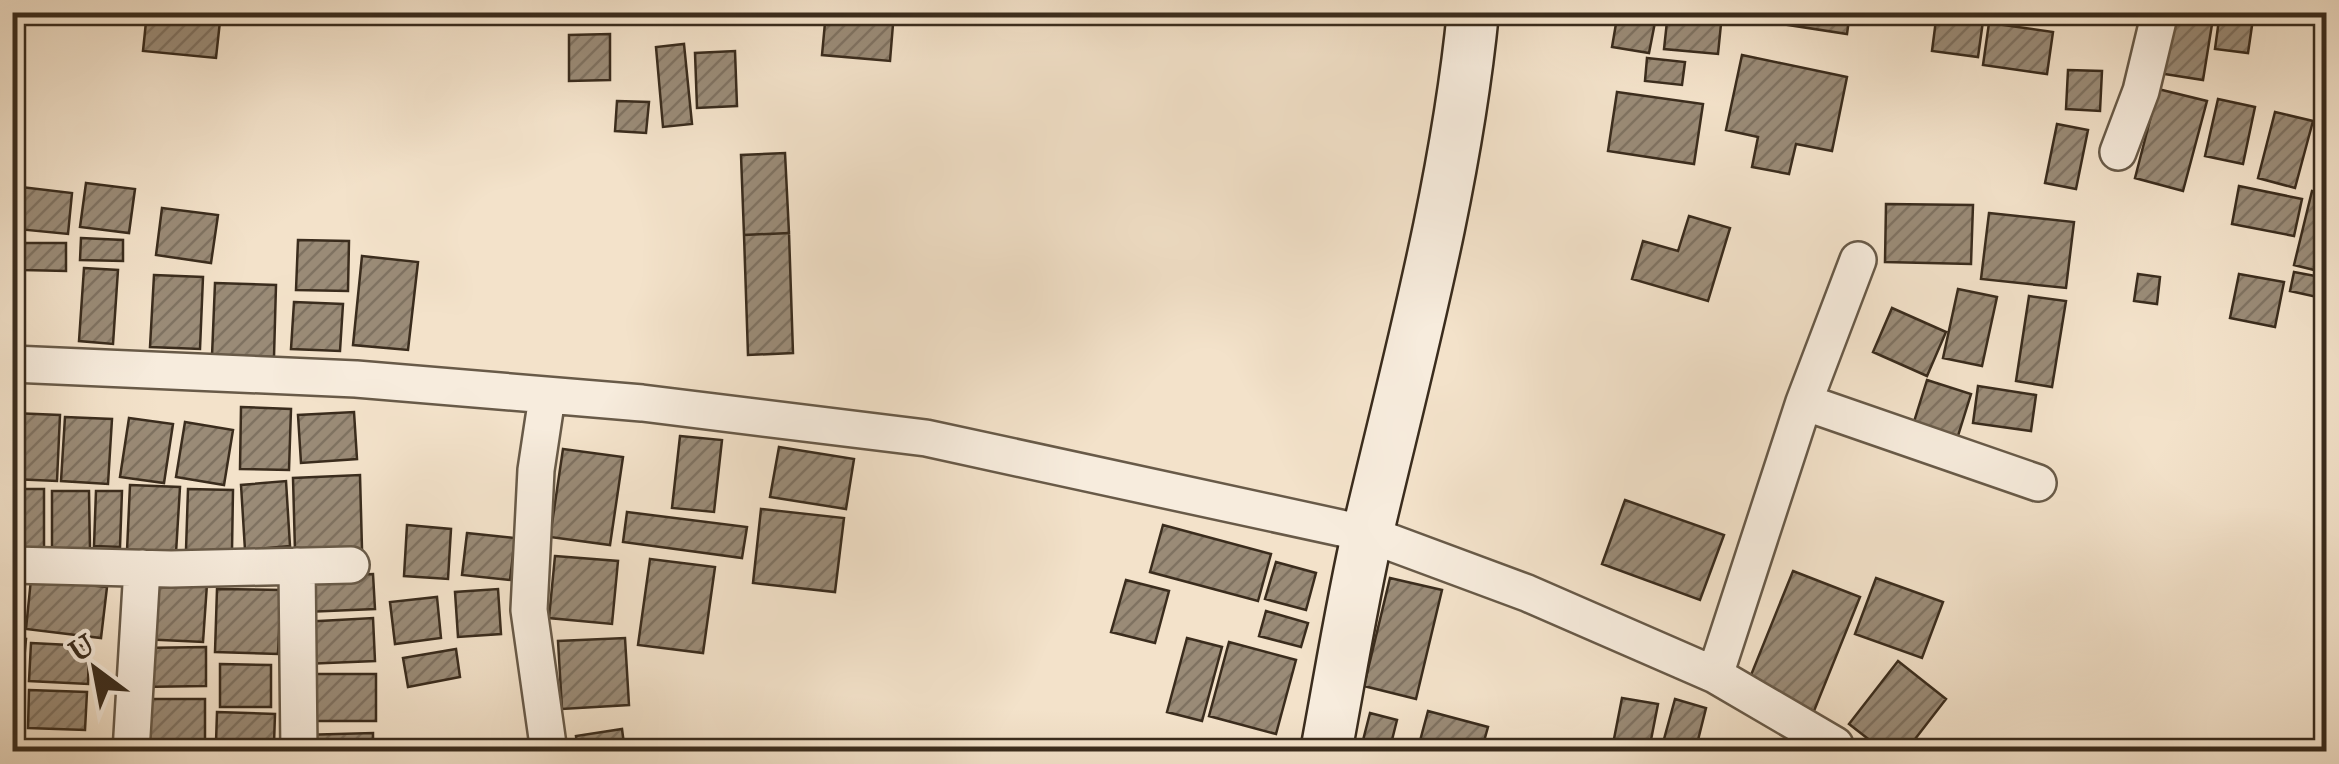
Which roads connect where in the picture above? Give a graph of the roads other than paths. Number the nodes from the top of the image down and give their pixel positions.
1 (1474, 12) edge
2 (2160, 12) edge
3 (2118, 152) dead end
4 (1858, 260) dead end
5 (12, 364) edge
6 (547, 397) junction
7 (1804, 402) junction
8 (2038, 483) dead end
9 (1368, 534) junction
10 (12, 565) edge
11 (352, 565) dead end
12 (297, 566) junction
13 (142, 568) junction
14 (1715, 675) junction
15 (1835, 745) dead end
16 (131, 752) edge
17 (299, 752) edge
18 (549, 752) edge
19 (1326, 752) edge

1 - 9 main road
2 - 3 street
4 - 7 street
5 - 6 street
6 - 9 street
6 - 18 street
7 - 8 street
7 - 14 street
9 - 14 street
9 - 19 main road
10 - 13 street
11 - 12 street
12 - 13 street
12 - 17 street
13 - 16 street
14 - 15 street

